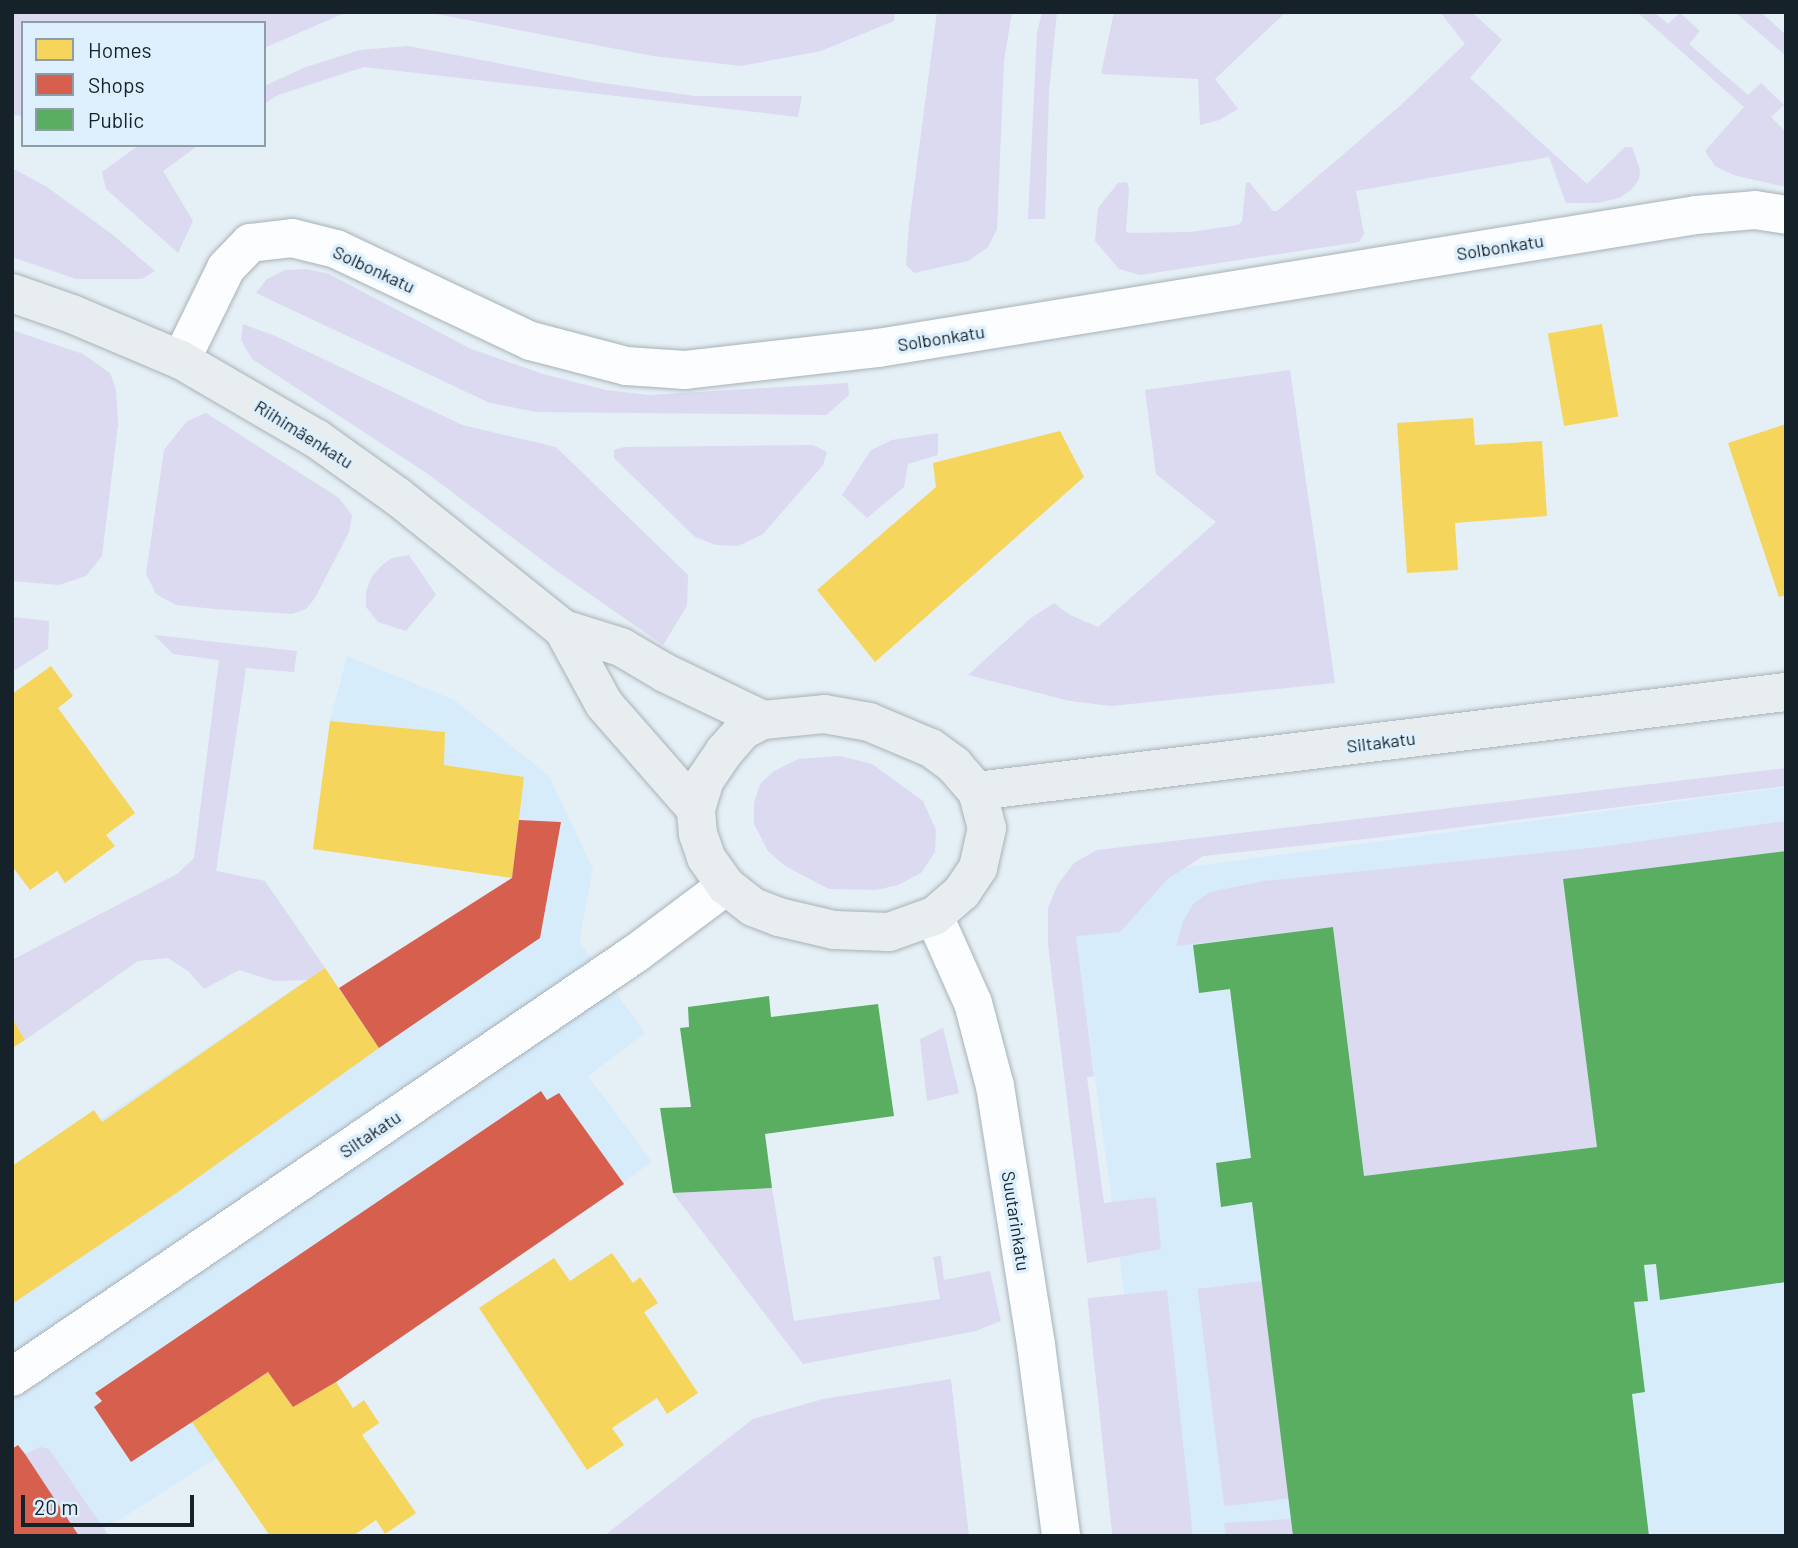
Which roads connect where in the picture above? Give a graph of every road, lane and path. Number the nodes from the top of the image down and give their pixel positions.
1 (1786, 215) edge
2 (12, 293) edge
3 (181, 360) junction
4 (563, 629) junction
5 (1786, 692) edge
6 (763, 720) junction
7 (977, 792) junction
8 (696, 809) junction
9 (726, 886) junction
10 (934, 916) junction
11 (12, 1377) edge
12 (1061, 1536) edge

1 - 3 street, Solbonkatu
2 - 3 street, Riihimäenkatu
3 - 4 street, Riihimäenkatu
4 - 6 street, Riihimäenkatu
4 - 8 street, Riihimäenkatu
5 - 7 street, Siltakatu
6 - 7 street
6 - 8 street
7 - 10 street
8 - 9 street
9 - 10 street
9 - 11 street, Siltakatu
10 - 12 street, Suutarinkatu

